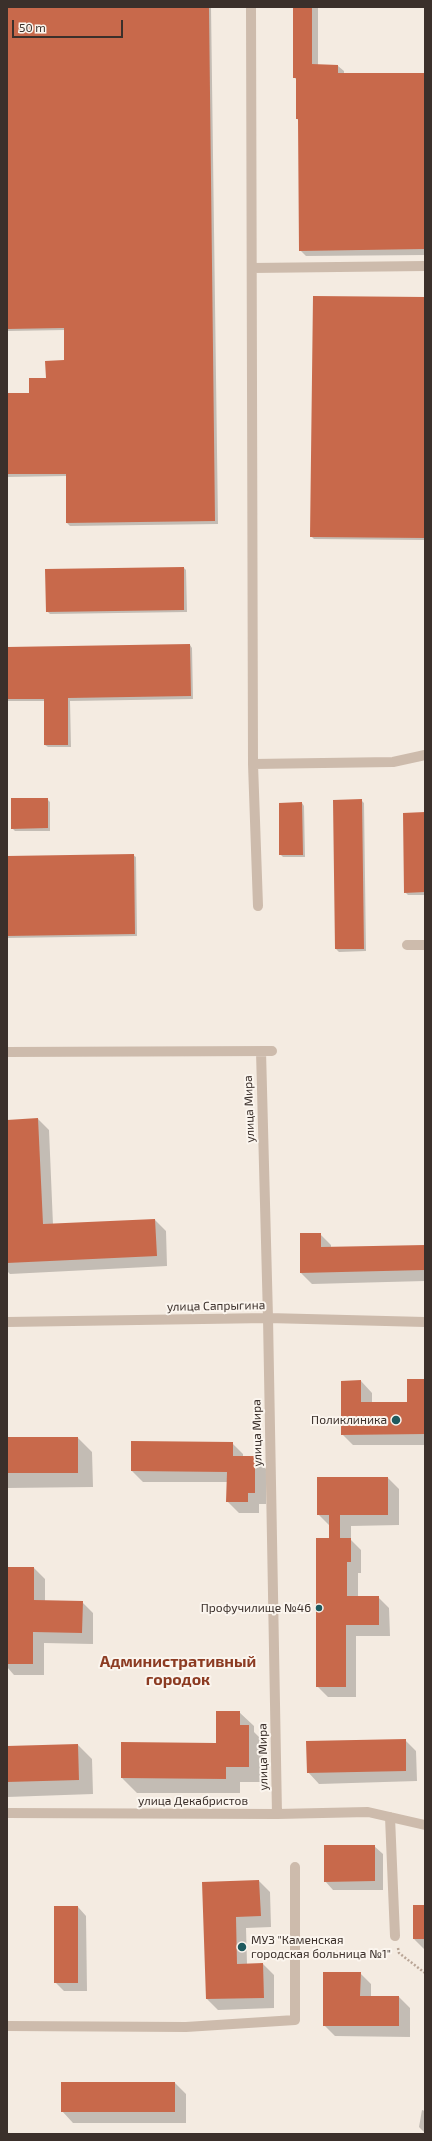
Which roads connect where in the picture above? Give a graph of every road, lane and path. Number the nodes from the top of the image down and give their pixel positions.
1 (251, 7) edge
2 (425, 266) edge
3 (252, 268) junction
4 (425, 755) edge
5 (253, 764) junction
6 (258, 906) dead end
7 (407, 945) dead end
8 (425, 945) edge
9 (261, 1051) junction
10 (272, 1051) dead end
11 (7, 1052) edge
12 (268, 1318) junction
13 (7, 1322) edge
14 (425, 1322) edge
15 (7, 1813) edge
16 (277, 1814) junction
17 (390, 1817) junction
18 (425, 1825) edge
19 (295, 1867) dead end
20 (395, 1936) joint
21 (425, 1973) edge
22 (7, 2026) edge

1 - 3 street
2 - 3 street
3 - 5 street
4 - 5 street
5 - 6 street
7 - 8 street
9 - 10 street
9 - 11 street
9 - 12 street, улица Мира
12 - 13 street, улица Сапрыгина
12 - 14 street, улица Сапрыгина
12 - 16 street, улица Мира
15 - 16 street, улица Декабристов
16 - 17 street, улица Декабристов
17 - 18 street, улица Декабристов
17 - 20 street
19 - 22 street
20 - 21 path

